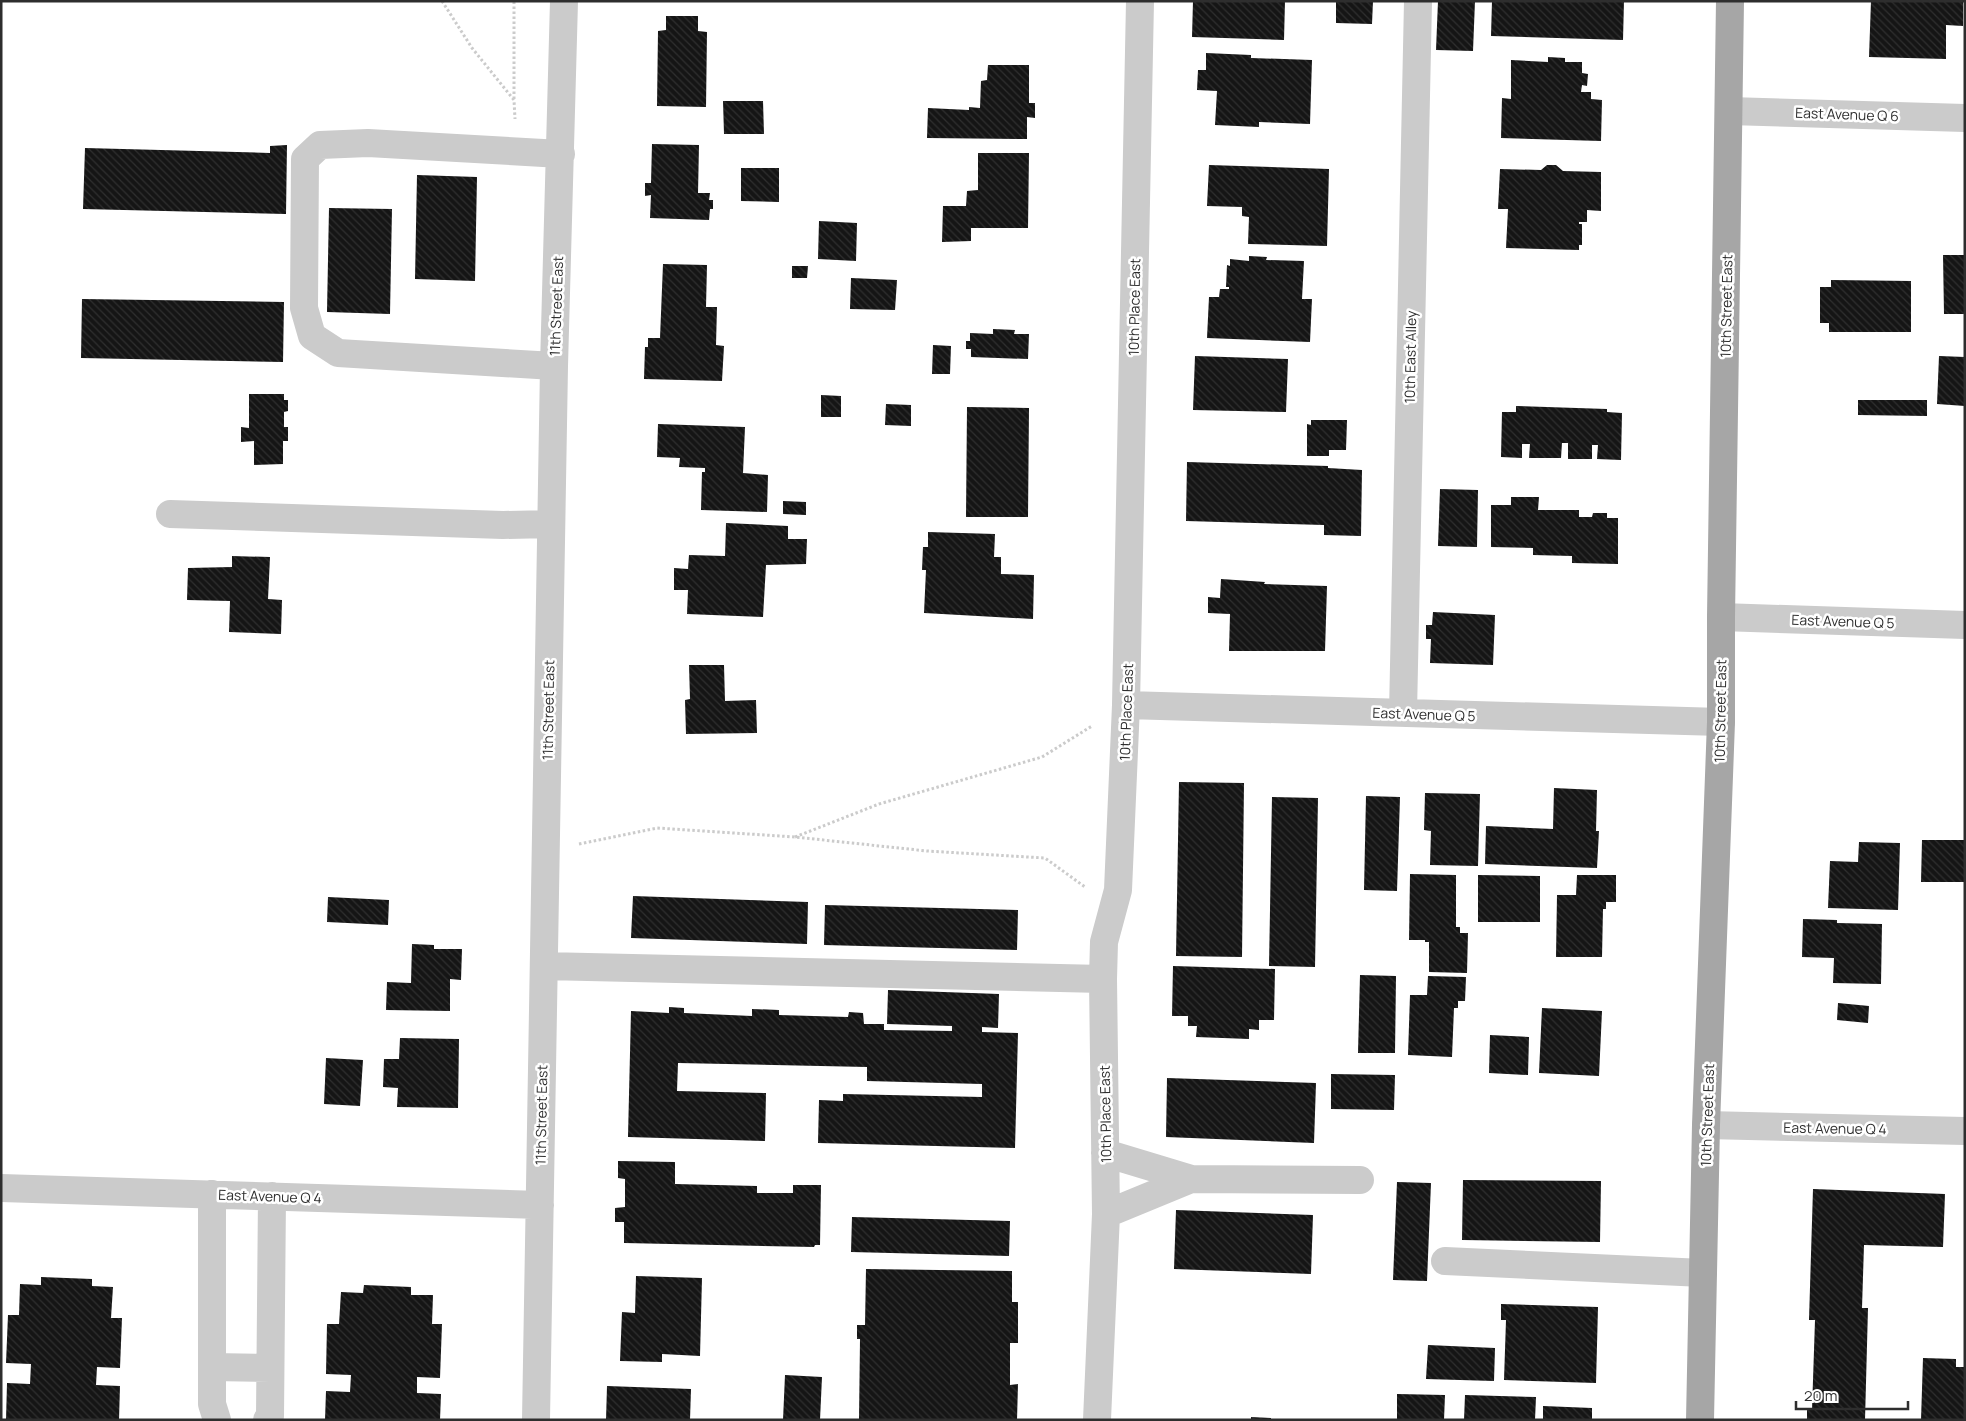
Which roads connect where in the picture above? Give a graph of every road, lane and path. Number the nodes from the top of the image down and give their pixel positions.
1 (442, 1) edge
2 (514, 1) edge
3 (564, 1) edge
4 (1140, 1) edge
5 (1418, 1) edge
6 (1730, 1) edge
7 (514, 100) junction
8 (1729, 111) junction
9 (1965, 118) edge
10 (515, 152) junction
11 (561, 154) junction
12 (554, 366) junction
13 (170, 514) dead end
14 (551, 524) junction
15 (1721, 617) junction
16 (1965, 625) edge
17 (1126, 705) junction
18 (1402, 713) junction
19 (1721, 722) junction
20 (795, 837) junction
21 (546, 851) junction
22 (1114, 907) junction
23 (544, 966) junction
24 (1103, 979) junction
25 (1706, 1125) junction
26 (1965, 1131) edge
27 (1105, 1153) junction
28 (1191, 1179) junction
29 (1360, 1180) dead end
30 (1, 1188) edge
31 (212, 1194) junction
32 (272, 1196) junction
33 (540, 1205) junction
34 (1106, 1214) junction
35 (1445, 1261) dead end
36 (1703, 1273) junction
37 (212, 1367) junction
38 (270, 1368) junction
39 (217, 1420) edge
40 (267, 1420) edge
41 (536, 1420) edge
42 (1097, 1420) edge
43 (1700, 1420) edge

1 - 7 path
2 - 7 path
3 - 11 street, 11th Street East
4 - 17 street, 10th Place East
5 - 18 street, 10th East Alley
6 - 8 main road, 10th Street East
7 - 10 path
8 - 9 street, East Avenue Q 6
8 - 15 main road, 10th Street East
10 - 11 street
10 - 12 street
11 - 12 street, 11th Street East
12 - 14 street, 11th Street East
13 - 14 street
14 - 21 street, 11th Street East
15 - 16 street, East Avenue Q 5
15 - 19 main road, 10th Street East
17 - 18 street, East Avenue Q 5
17 - 20 path
17 - 22 street, 10th Place East
18 - 19 street, East Avenue Q 5
19 - 25 main road, 10th Street East
20 - 21 path
20 - 22 path
21 - 23 street, 11th Street East
22 - 24 street, 10th Place East
23 - 24 street
23 - 33 street, 11th Street East
24 - 27 street, 10th Place East
25 - 26 street, East Avenue Q 4
25 - 36 main road, 10th Street East
27 - 28 street
27 - 34 street, 10th Place East
28 - 29 street
28 - 34 street
30 - 31 street, East Avenue Q 4
31 - 32 street, East Avenue Q 4
31 - 37 street
32 - 33 street, East Avenue Q 4
32 - 38 street
33 - 41 street, 11th Street East
34 - 42 street, 10th Place East
35 - 36 street
36 - 43 main road, 10th Street East
37 - 38 street
37 - 39 street
38 - 40 street

